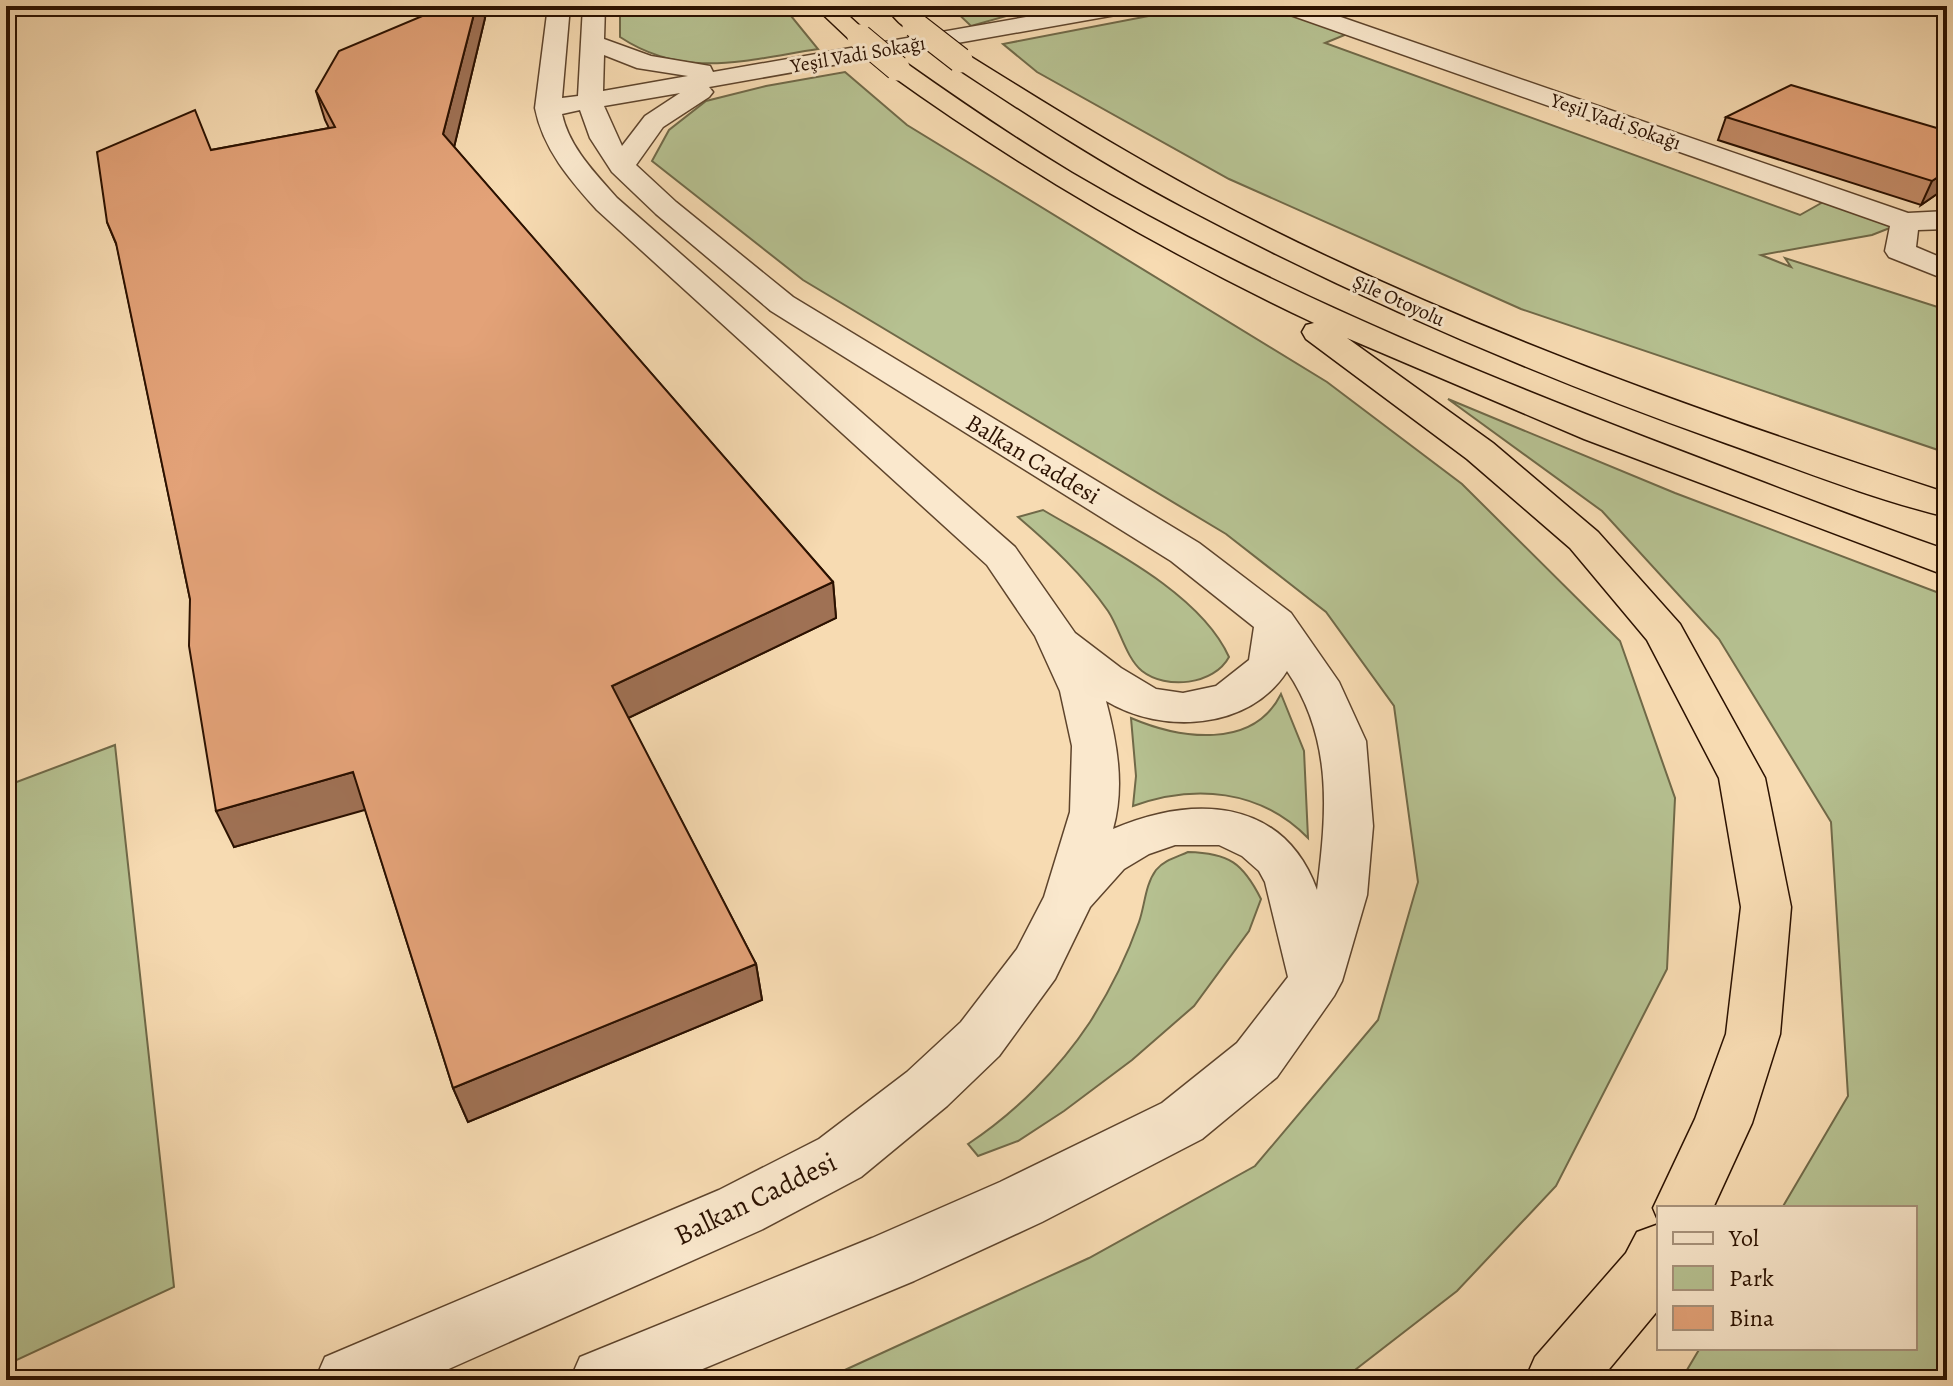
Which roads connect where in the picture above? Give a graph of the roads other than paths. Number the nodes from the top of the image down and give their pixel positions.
1 (559, 6) edge
2 (594, 6) edge
3 (825, 6) edge
4 (896, 6) edge
5 (1127, 6) edge
6 (1287, 6) edge
7 (1089, 9) edge
8 (593, 43) junction
9 (743, 74) junction
10 (590, 102) junction
11 (548, 108) junction
12 (622, 166) junction
13 (1947, 220) edge
14 (1905, 222) junction
15 (1947, 271) edge
16 (1255, 284) junction
17 (1947, 506) edge
18 (1947, 564) edge
19 (1276, 623) junction
20 (1055, 634) junction
21 (1069, 897) junction
22 (1315, 981) junction
23 (1684, 1206) edge
24 (1657, 1257) edge
25 (348, 1380) edge
26 (603, 1380) edge
27 (1558, 1380) edge

1 - 11 street
2 - 8 street, Balkan Caddesi
3 - 16 highway, Şile Otoyolu, bridge
4 - 17 highway, Şile Otoyolu, bridge
5 - 7 street, Yeşil Vadi Sokağı
6 - 14 street, Yeşil Vadi Sokağı
7 - 9 street, Yeşil Vadi Sokağı
8 - 9 street
8 - 10 street, Balkan Caddesi
9 - 10 street, Yeşil Vadi Sokağı
9 - 12 street
10 - 11 street, Yeşil Vadi Sokağı
10 - 12 street, Balkan Caddesi
11 - 20 street
12 - 19 street, Balkan Caddesi
13 - 14 street, Yeşil Vadi Sokağı
14 - 15 street
16 - 18 highway, Şile Otoyolu
16 - 23 highway
19 - 20 street
19 - 22 street, Balkan Caddesi
20 - 21 street
21 - 22 street
21 - 25 street, Balkan Caddesi
22 - 26 street, Balkan Caddesi
24 - 27 highway

